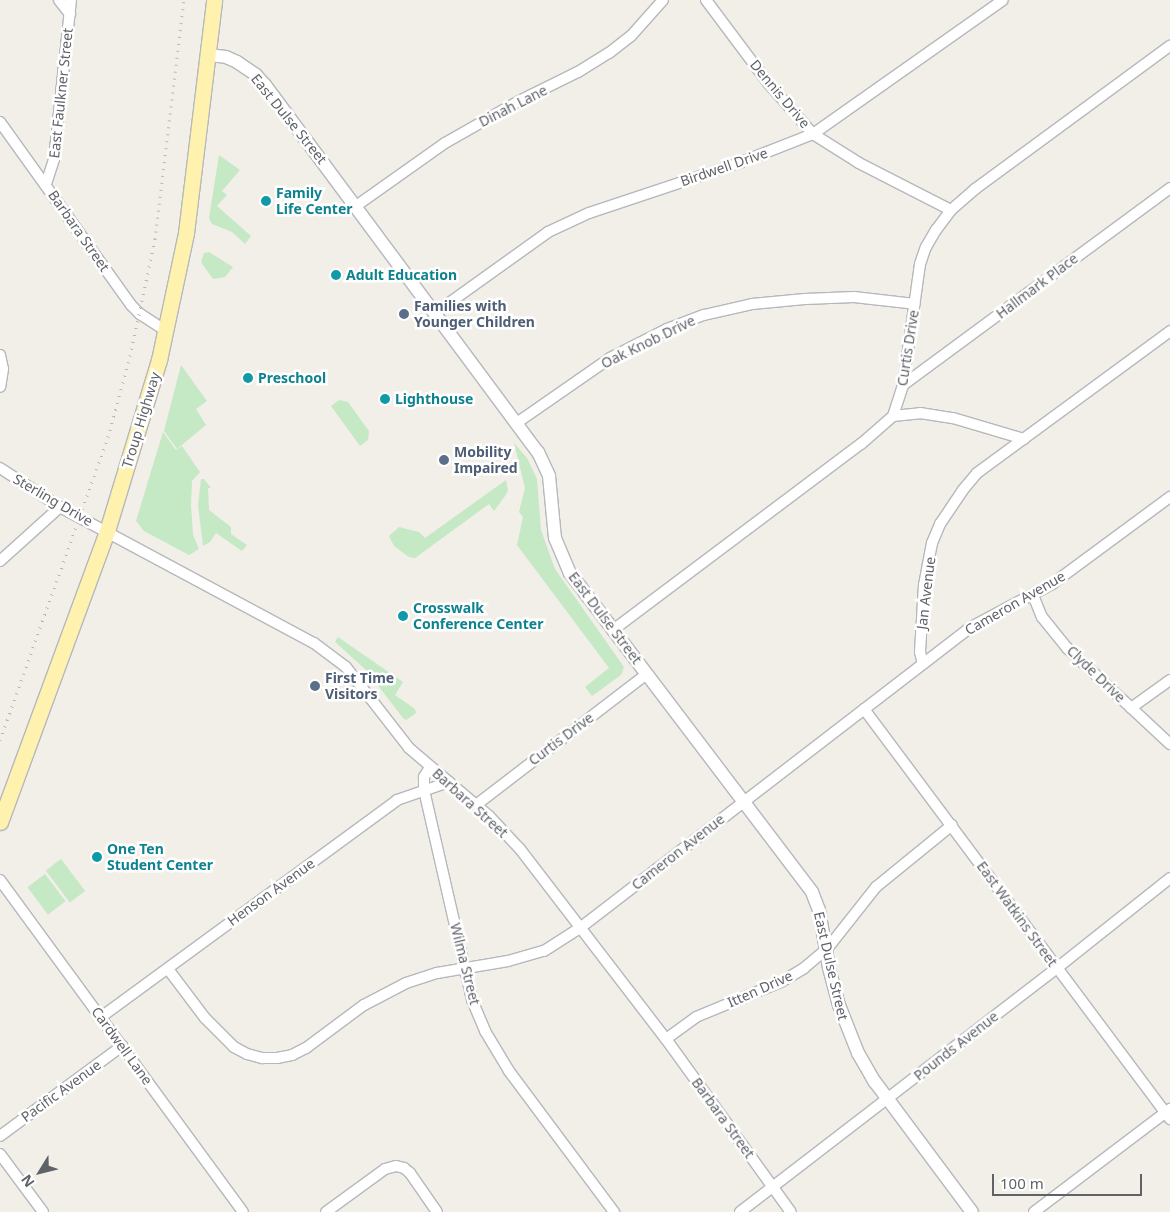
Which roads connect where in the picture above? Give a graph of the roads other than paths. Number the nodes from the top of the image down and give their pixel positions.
1 (59, 0) edge
2 (71, 0) edge
3 (214, 0) edge
4 (663, 0) edge
5 (706, 0) edge
6 (1003, 0) edge
7 (70, 14) junction
8 (1170, 46) edge
9 (208, 54) junction
10 (0, 122) edge
11 (813, 134) junction
12 (46, 184) junction
13 (1170, 188) edge
14 (356, 206) junction
15 (952, 210) junction
16 (915, 304) junction
17 (435, 313) junction
18 (166, 331) junction
19 (1170, 331) edge
20 (0, 355) edge
21 (903, 385) junction
22 (0, 387) edge
23 (893, 416) junction
24 (518, 422) junction
25 (1024, 439) junction
26 (0, 468) edge
27 (1170, 497) edge
28 (60, 506) junction
29 (107, 531) junction
30 (0, 561) edge
31 (1033, 595) junction
32 (613, 630) junction
33 (922, 664) junction
34 (647, 674) junction
35 (1170, 680) edge
36 (1131, 708) junction
37 (864, 709) junction
38 (1170, 744) edge
39 (430, 767) junction
40 (449, 782) junction
41 (424, 790) junction
42 (744, 801) junction
43 (476, 804) junction
44 (0, 822) edge
45 (952, 825) junction
46 (1170, 878) edge
47 (0, 880) edge
48 (580, 928) junction
49 (827, 949) junction
50 (1057, 968) junction
51 (168, 969) junction
52 (464, 969) junction
53 (101, 1017) junction
54 (666, 1039) junction
55 (122, 1046) junction
56 (887, 1098) junction
57 (1168, 1114) edge
58 (0, 1136) edge
59 (0, 1154) edge
60 (772, 1187) junction
61 (43, 1212) edge
62 (243, 1212) edge
63 (326, 1212) edge
64 (437, 1212) edge
65 (614, 1212) edge
66 (740, 1212) edge
67 (791, 1212) edge
68 (972, 1212) edge
69 (1034, 1212) edge

1 - 7 street
2 - 7 street, East Faulkner Street
3 - 9 main road, Troup Highway
4 - 14 street, Dinah Lane
5 - 11 street, Dennis Drive
6 - 11 street, Birdwell Drive
7 - 12 street, East Faulkner Street
8 - 15 street, Curtis Drive
9 - 14 street, East Dulse Street
9 - 18 main road, Troup Highway
10 - 12 street, Barbara Street
11 - 15 street, Dennis Drive
11 - 17 street, Birdwell Drive
12 - 18 street, Barbara Street
13 - 21 street, Hallmark Place
14 - 17 street, East Dulse Street
15 - 16 street, Curtis Drive
16 - 21 street, Curtis Drive
16 - 24 street, Oak Knob Drive
17 - 24 street, East Dulse Street
18 - 29 main road, Troup Highway
19 - 25 street, Jan Avenue
20 - 22 street
21 - 23 street, Curtis Drive
23 - 25 street
23 - 32 street
24 - 32 street, East Dulse Street
25 - 33 street, Jan Avenue
26 - 28 street, Sterling Drive
27 - 31 street, Cameron Avenue
28 - 29 street, Sterling Drive
28 - 30 street
29 - 39 street, Barbara Street
29 - 44 main road, Troup Highway
31 - 33 street, Cameron Avenue
31 - 36 street, Clyde Drive
32 - 34 street, East Dulse Street
33 - 37 street, Cameron Avenue
34 - 42 street, East Dulse Street
34 - 43 street, Curtis Drive
35 - 36 street
36 - 38 street, Clyde Drive
37 - 42 street, Cameron Avenue
37 - 45 street, East Watkins Street
39 - 40 street, Barbara Street
39 - 41 street, Wilma Street
40 - 41 street, Henson Avenue
40 - 43 street, Barbara Street
41 - 51 street, Henson Avenue
41 - 52 street, Wilma Street
42 - 48 street, Cameron Avenue
42 - 49 street, East Dulse Street
43 - 48 street, Barbara Street
45 - 49 street, Itten Drive
45 - 50 street, East Watkins Street
46 - 50 street, Pounds Avenue
47 - 53 street, Cardwell Lane
48 - 52 street, Cameron Avenue
48 - 54 street, Barbara Street
49 - 54 street, Itten Drive
49 - 56 street, East Dulse Street
50 - 56 street, Pounds Avenue
50 - 57 street, East Watkins Street
51 - 52 street, Cameron Avenue
51 - 53 street, Henson Avenue
52 - 65 street, Wilma Street
53 - 55 street, Cardwell Lane
54 - 60 street, Barbara Street
55 - 58 street, Pacific Avenue
55 - 62 street, Cardwell Lane
56 - 60 street, Pounds Avenue
56 - 68 street, East Dulse Street
57 - 69 street
59 - 61 street
60 - 66 street, Pounds Avenue
60 - 67 street, Barbara Street
63 - 64 street

